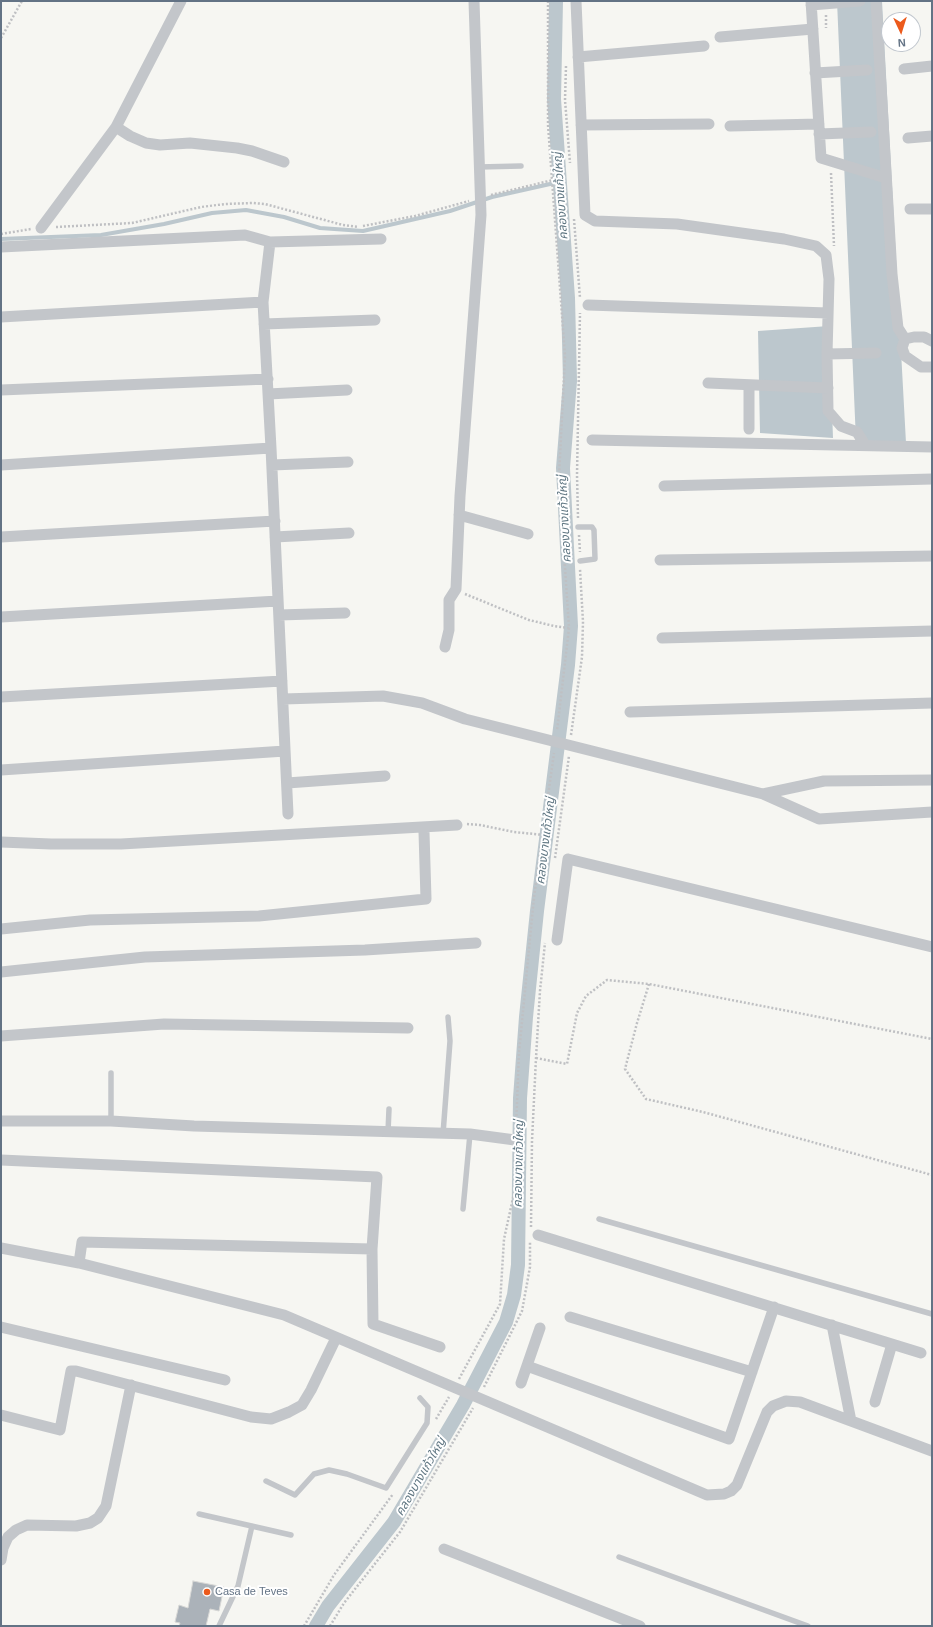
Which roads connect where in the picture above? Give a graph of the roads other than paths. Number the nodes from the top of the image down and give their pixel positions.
1 (181, 1) edge
2 (474, 1) edge
3 (576, 1) edge
4 (860, 1) edge
5 (876, 1) edge
6 (811, 3) edge
7 (813, 28) junction
8 (720, 37) dead end
9 (704, 46) dead end
10 (578, 56) junction
11 (932, 66) edge
12 (904, 69) dead end
13 (867, 70) dead end
14 (815, 72) junction
15 (709, 124) dead end
16 (581, 125) junction
17 (730, 126) dead end
18 (116, 127) junction
19 (819, 129) junction
20 (872, 132) dead end
21 (932, 136) edge
22 (908, 138) dead end
23 (284, 162) dead end
24 (521, 166) dead end
25 (479, 167) junction
26 (886, 178) junction
27 (910, 209) dead end
28 (932, 209) edge
29 (40, 228) road end
30 (381, 240) dead end
31 (270, 242) junction
32 (1, 247) edge
33 (263, 302) junction
34 (583, 304) road end
35 (828, 313) junction
36 (1, 317) edge
37 (375, 320) dead end
38 (264, 324) junction
39 (905, 339) junction
40 (932, 341) edge
41 (876, 353) dead end
42 (827, 354) junction
43 (932, 367) edge
44 (268, 379) junction
45 (708, 383) dead end
46 (749, 385) junction
47 (828, 388) junction
48 (1, 390) edge
49 (347, 390) dead end
50 (268, 394) junction
51 (749, 429) dead end
52 (592, 440) dead end
53 (865, 445) junction
54 (932, 447) edge
55 (271, 448) junction
56 (348, 462) dead end
57 (1, 465) edge
58 (272, 465) junction
59 (932, 479) edge
60 (664, 486) dead end
61 (459, 515) junction
62 (274, 521) junction
63 (578, 528) road end
64 (349, 533) dead end
65 (528, 534) dead end
66 (1, 536) edge
67 (275, 537) junction
68 (932, 556) edge
69 (660, 560) dead end
70 (580, 561) road end
71 (278, 601) junction
72 (345, 613) dead end
73 (279, 615) junction
74 (1, 617) edge
75 (932, 630) edge
76 (662, 638) dead end
77 (445, 647) dead end
78 (282, 681) junction
79 (1, 697) edge
80 (283, 699) junction
81 (932, 703) edge
82 (630, 712) dead end
83 (285, 751) junction
84 (1, 770) edge
85 (385, 776) dead end
86 (932, 780) edge
87 (287, 783) junction
88 (763, 794) junction
89 (932, 812) edge
90 (288, 814) dead end
91 (457, 825) road end
92 (424, 832) dead end
93 (1, 842) edge
94 (1, 929) edge
95 (557, 940) dead end
96 (476, 943) dead end
97 (932, 947) edge
98 (1, 972) edge
99 (448, 1017) dead end
100 (408, 1028) dead end
101 (1, 1036) edge
102 (111, 1073) dead end
103 (388, 1109) dead end
104 (1, 1120) edge
105 (111, 1121) junction
106 (388, 1132) junction
107 (443, 1134) junction
108 (470, 1134) junction
109 (515, 1140) road end
110 (1, 1160) edge
111 (464, 1209) dead end
112 (599, 1219) dead end
113 (533, 1236) road end
114 (1, 1248) edge
115 (372, 1249) junction
116 (79, 1263) junction
117 (774, 1307) junction
118 (932, 1314) edge
119 (570, 1317) dead end
120 (832, 1325) junction
121 (1, 1327) edge
122 (540, 1328) dead end
123 (336, 1338) junction
124 (892, 1344) junction
125 (440, 1347) dead end
126 (921, 1353) dead end
127 (527, 1366) junction
128 (752, 1372) junction
129 (225, 1380) dead end
130 (521, 1383) dead end
131 (131, 1385) junction
132 (420, 1398) dead end
133 (875, 1402) dead end
134 (1, 1415) edge
135 (851, 1421) junction
136 (932, 1451) edge
137 (266, 1481) dead end
138 (200, 1514) dead end
139 (252, 1526) junction
140 (291, 1534) dead end
141 (444, 1549) dead end
142 (619, 1557) dead end
143 (1, 1560) edge
144 (219, 1626) edge
145 (640, 1626) edge
146 (808, 1626) edge

1 - 18 street
2 - 25 street
3 - 10 street
4 - 6 street
5 - 26 street
6 - 7 street
7 - 8 street
7 - 14 street
9 - 10 street
10 - 16 street
11 - 12 street
13 - 14 street
14 - 19 street
15 - 16 street
16 - 35 street
17 - 19 street
18 - 23 street
18 - 29 street
19 - 20 street
19 - 26 street
21 - 22 street
24 - 25 lane
25 - 61 street
26 - 39 street
27 - 28 street
30 - 31 street
31 - 32 street
31 - 33 street
33 - 36 street
33 - 38 street
34 - 35 street
35 - 42 street
37 - 38 street
38 - 44 street
39 - 40 street
39 - 43 street
41 - 42 street
42 - 47 street
44 - 48 street
44 - 50 street
45 - 46 street
46 - 47 street
46 - 51 street
47 - 53 street
49 - 50 street
50 - 55 street
52 - 53 street
53 - 54 street
55 - 57 street
55 - 58 street
56 - 58 street
58 - 62 street
59 - 60 street
61 - 65 street
61 - 77 street
62 - 66 street
62 - 67 street
63 - 70 lane
64 - 67 street
67 - 71 street
68 - 69 street
71 - 73 street
71 - 74 street
72 - 73 street
73 - 78 street
75 - 76 street
78 - 79 street
78 - 80 street
80 - 83 street
80 - 88 street
81 - 82 street
83 - 84 street
83 - 87 street
85 - 87 street
86 - 88 street
87 - 90 street
88 - 89 street
91 - 93 street
92 - 94 street
95 - 97 street
96 - 98 street
99 - 107 lane
100 - 101 street
102 - 105 lane
103 - 106 lane
104 - 105 street
105 - 106 street
106 - 107 street
107 - 108 street
108 - 109 street
108 - 111 lane
110 - 115 street
112 - 118 lane
113 - 117 street
114 - 116 street
115 - 116 street
115 - 125 street
116 - 123 street
117 - 120 street
117 - 128 street
119 - 128 street
120 - 124 street
120 - 135 street
121 - 129 street
122 - 127 street
123 - 131 street
123 - 135 street
124 - 126 street
124 - 133 street
127 - 128 street
127 - 130 street
131 - 134 street
131 - 143 street
132 - 137 lane
135 - 136 street
138 - 139 lane
139 - 140 lane
139 - 144 lane
141 - 145 street
142 - 146 lane

